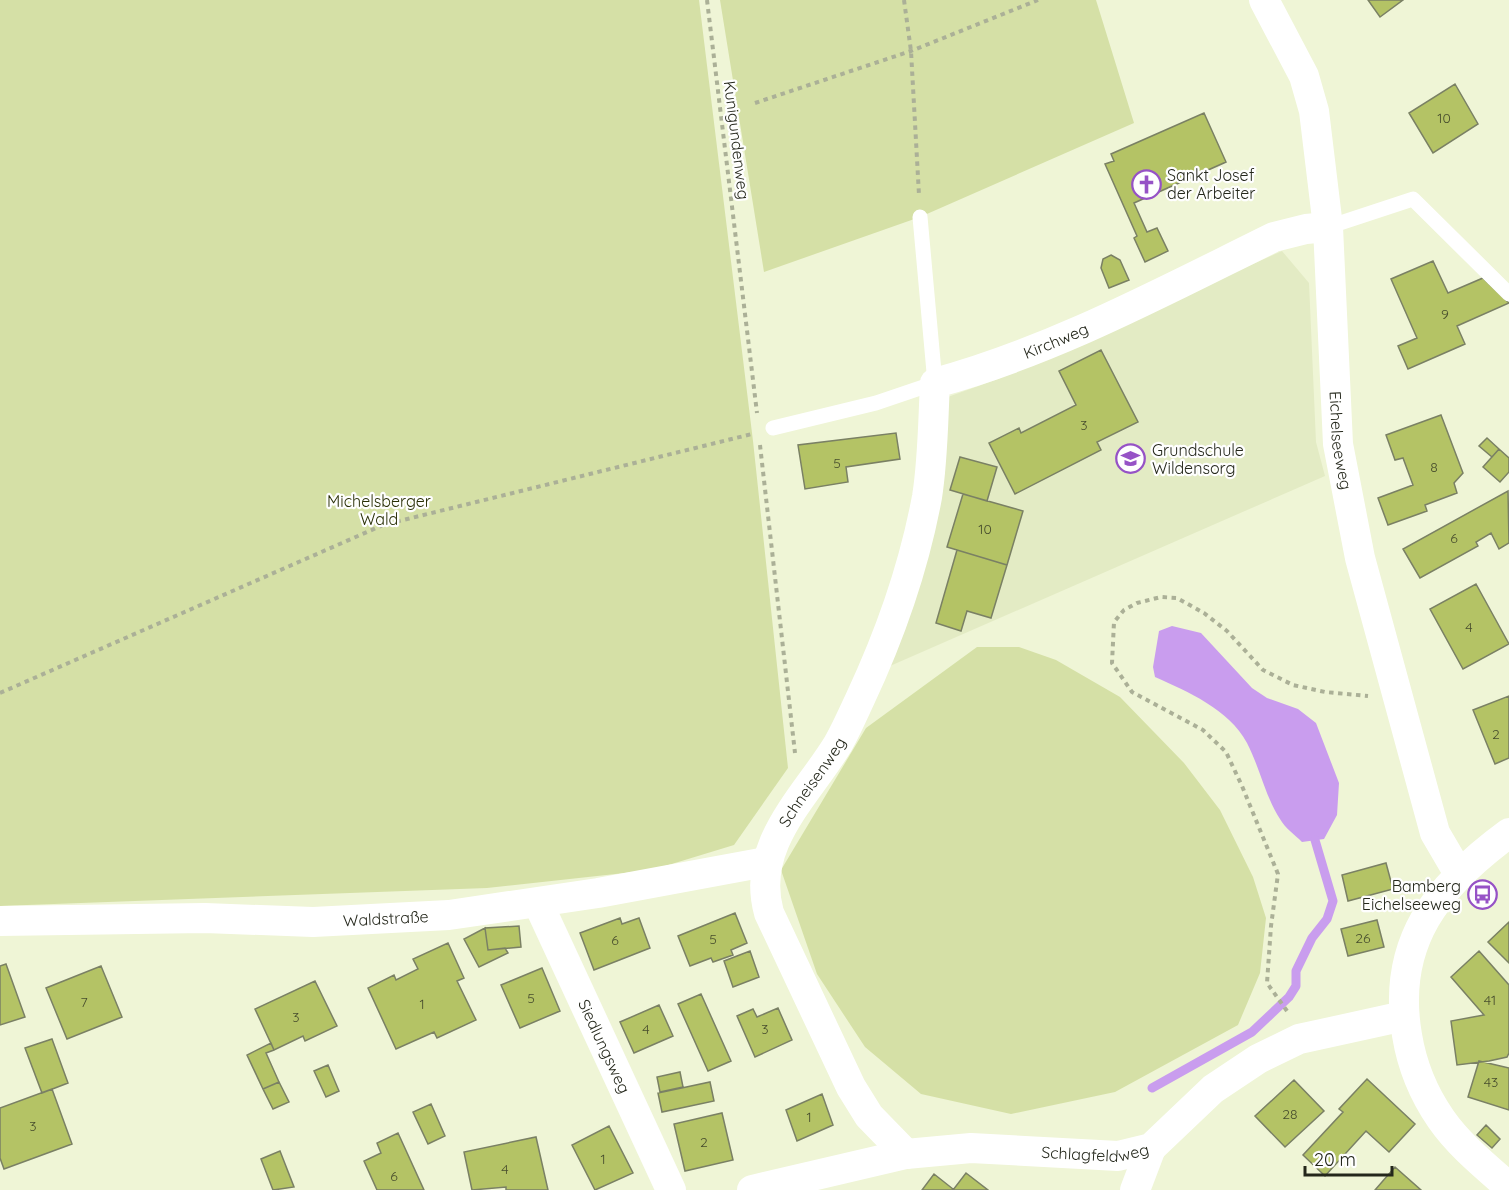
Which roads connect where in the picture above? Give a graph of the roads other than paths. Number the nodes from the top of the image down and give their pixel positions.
1 (1264, 0) edge
2 (920, 217) road end
3 (1328, 227) junction
4 (1509, 294) edge
5 (934, 383) junction
6 (766, 430) road end
7 (1509, 833) edge
8 (766, 862) junction
9 (1459, 874) junction
10 (538, 903) junction
11 (0, 921) edge
12 (1404, 1016) junction
13 (1151, 1148) junction
14 (906, 1154) junction
15 (1509, 1187) edge
16 (671, 1190) edge
17 (752, 1190) edge
18 (1135, 1190) edge

1 - 3 street, Eichelseeweg
2 - 5 lane
3 - 4 lane
3 - 5 street, Kirchweg
3 - 9 street, Eichelseeweg
5 - 6 lane, Kirchweg
5 - 8 street, Schneisenweg
7 - 9 street
8 - 10 street, Waldstraße
8 - 14 street, Schneisenweg
9 - 12 street
10 - 11 street, Waldstraße
10 - 16 street, Siedlungsweg
12 - 13 street, Schlagfeldweg
12 - 15 street
13 - 14 street, Schlagfeldweg
13 - 18 street
14 - 17 street, Schlagfeldweg

